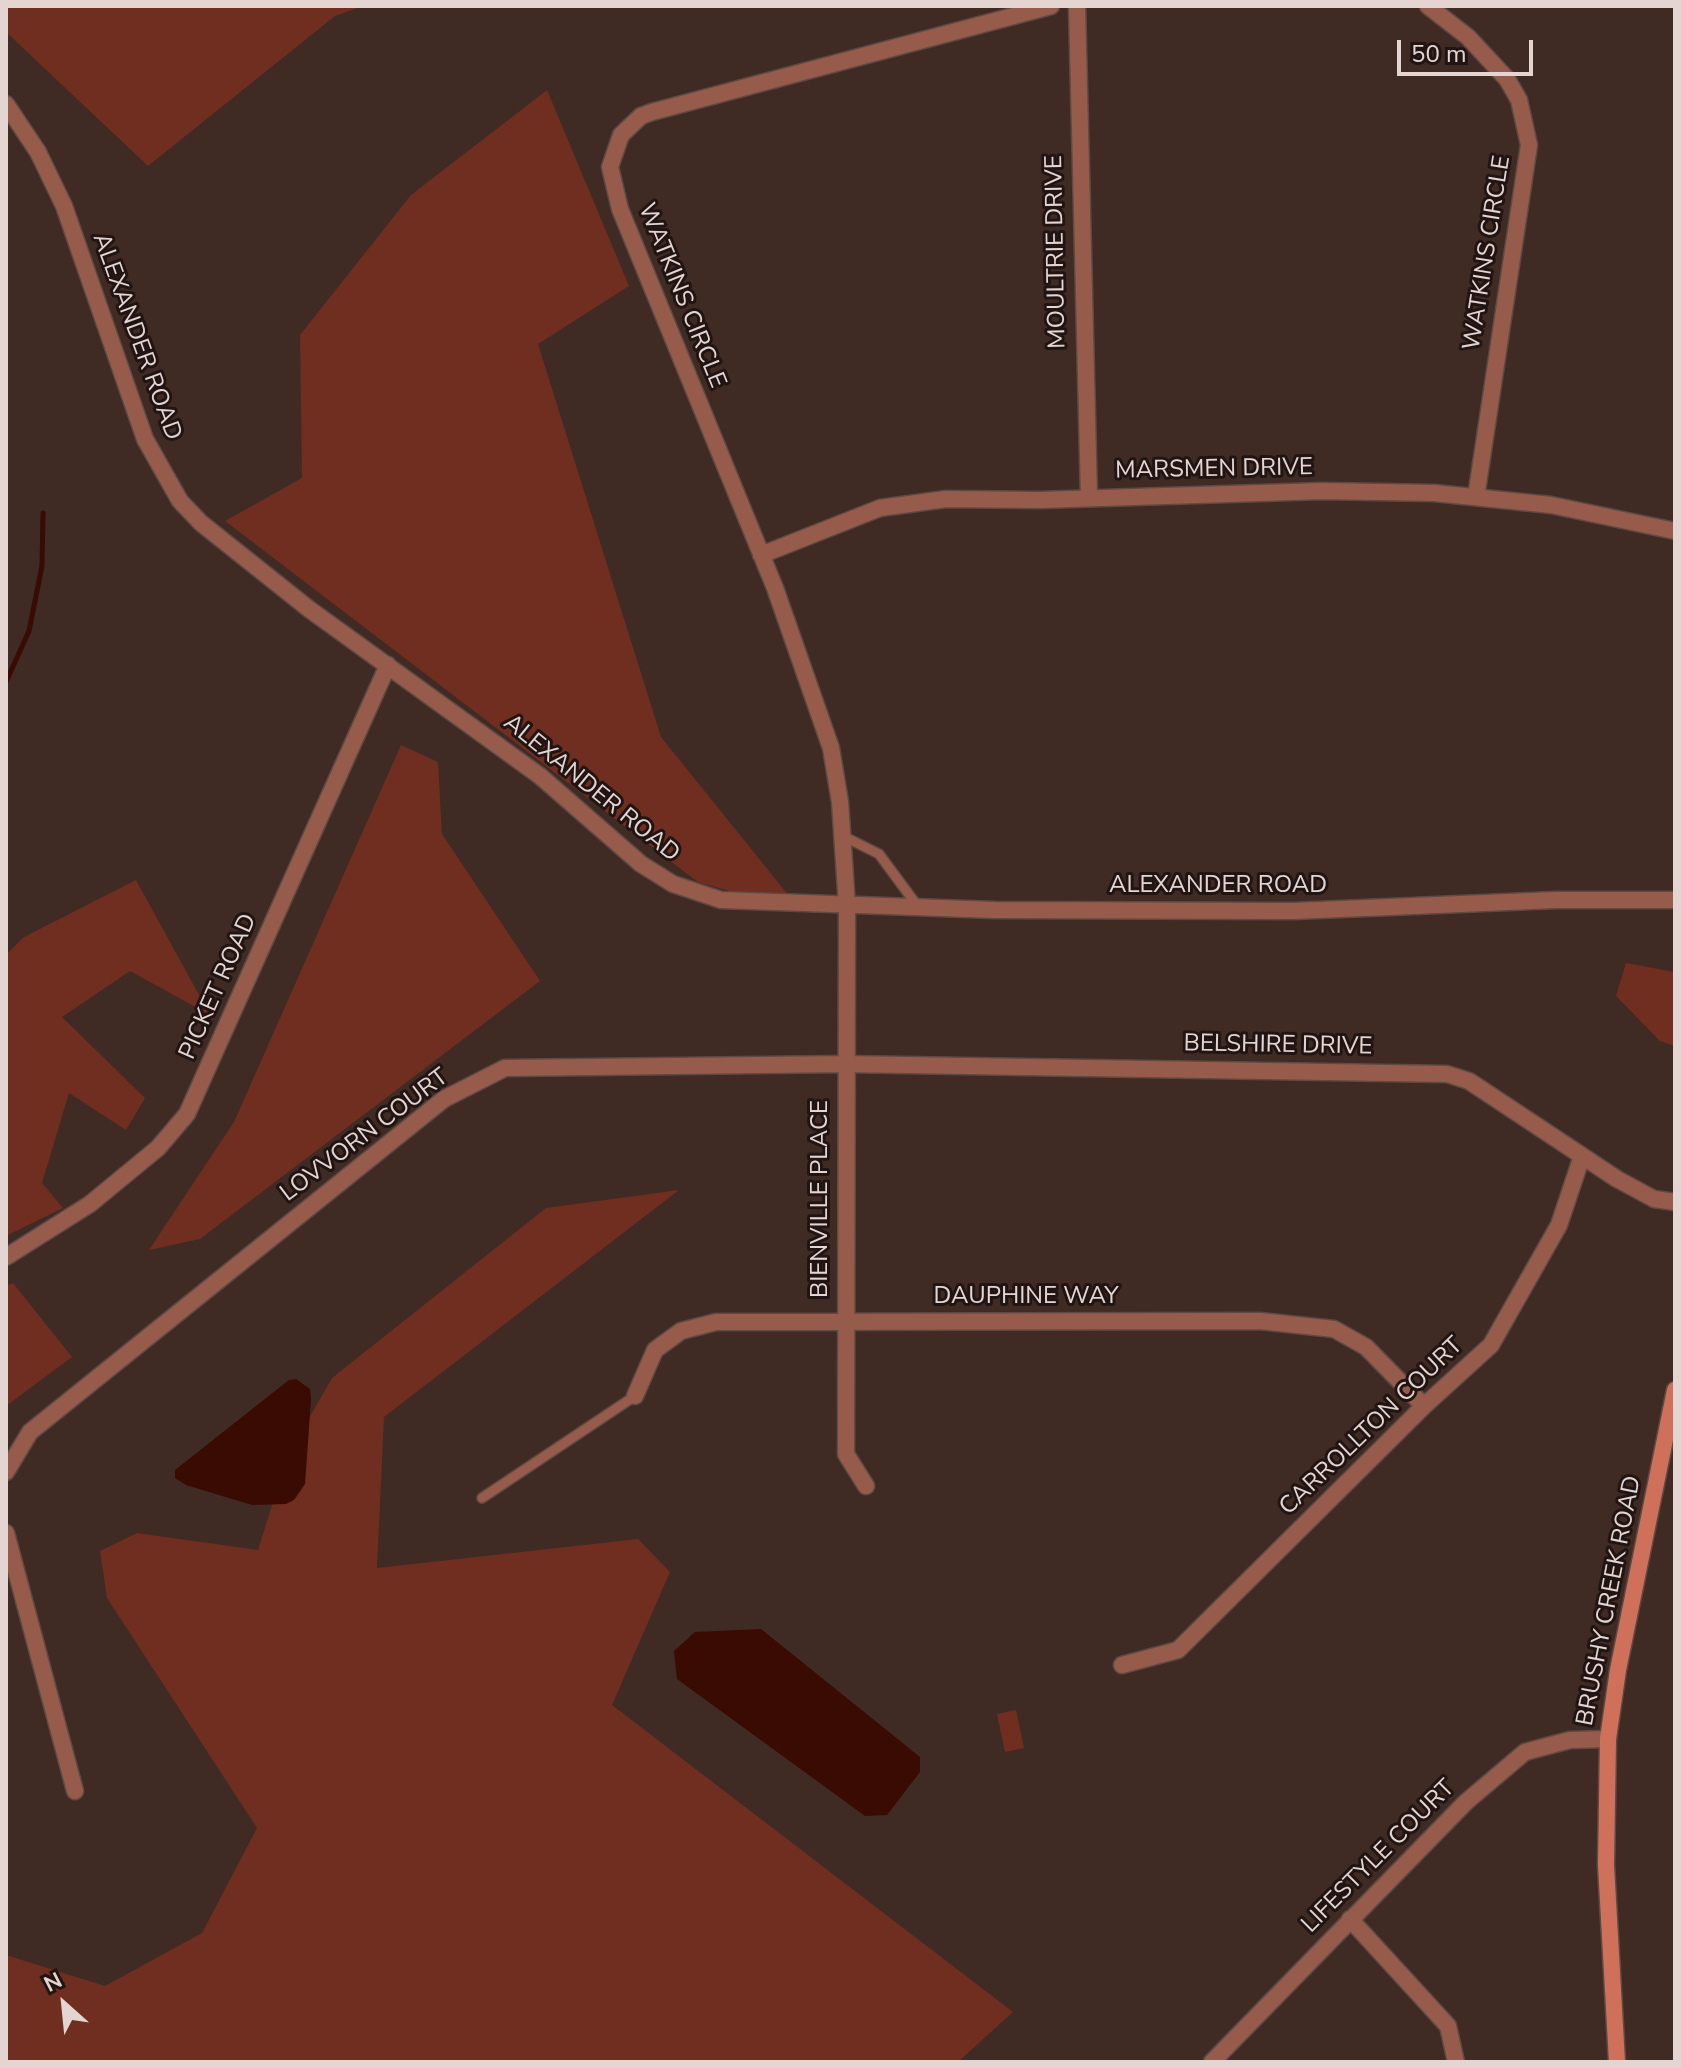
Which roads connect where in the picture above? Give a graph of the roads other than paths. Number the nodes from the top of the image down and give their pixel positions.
1 (1051, 6) edge
2 (1077, 6) edge
3 (1428, 6) edge
4 (6, 104) edge
5 (1476, 497) junction
6 (1089, 498) junction
7 (1675, 531) edge
8 (761, 555) junction
9 (388, 665) junction
10 (843, 836) junction
11 (1675, 900) edge
12 (847, 906) junction
13 (919, 908) junction
14 (845, 1064) junction
15 (1582, 1156) junction
16 (1675, 1202) edge
17 (6, 1257) edge
18 (845, 1321) junction
19 (1675, 1390) edge
20 (635, 1396) joint
21 (1424, 1406) junction
22 (6, 1472) edge
23 (866, 1486) dead end
24 (482, 1498) dead end
25 (6, 1533) edge
26 (1122, 1665) dead end
27 (1608, 1739) junction
28 (75, 1791) dead end
29 (1350, 1919) junction
30 (1212, 2062) edge
31 (1456, 2062) edge
32 (1617, 2062) edge

1 - 8 street, WATKINS CIRCLE
2 - 6 street, MOULTRIE DRIVE
3 - 5 street, WATKINS CIRCLE
4 - 9 street, ALEXANDER ROAD
5 - 6 street, MARSMEN DRIVE
5 - 7 street, MARSMEN DRIVE
6 - 8 street, MARSMEN DRIVE
8 - 10 street, WATKINS CIRCLE
9 - 12 street, ALEXANDER ROAD
9 - 17 street, PICKET ROAD
10 - 12 street, WATKINS CIRCLE
10 - 13 lane
11 - 13 street, ALEXANDER ROAD
12 - 13 street, ALEXANDER ROAD
12 - 14 street, BIENVILLE PLACE
14 - 15 street, BELSHIRE DRIVE
14 - 18 street, BIENVILLE PLACE
14 - 22 street, LOVVORN COURT
15 - 16 street, BELSHIRE DRIVE
15 - 21 street, CARROLLTON COURT
18 - 20 street, DAUPHINE WAY
18 - 21 street, DAUPHINE WAY
18 - 23 street, BIENVILLE PLACE
19 - 27 main road, BRUSHY CREEK ROAD
20 - 24 lane
21 - 26 street, CARROLLTON COURT
25 - 28 street
27 - 29 street, LIFESTYLE COURT
27 - 32 main road, BRUSHY CREEK ROAD
29 - 30 street, LIFESTYLE COURT
29 - 31 street

